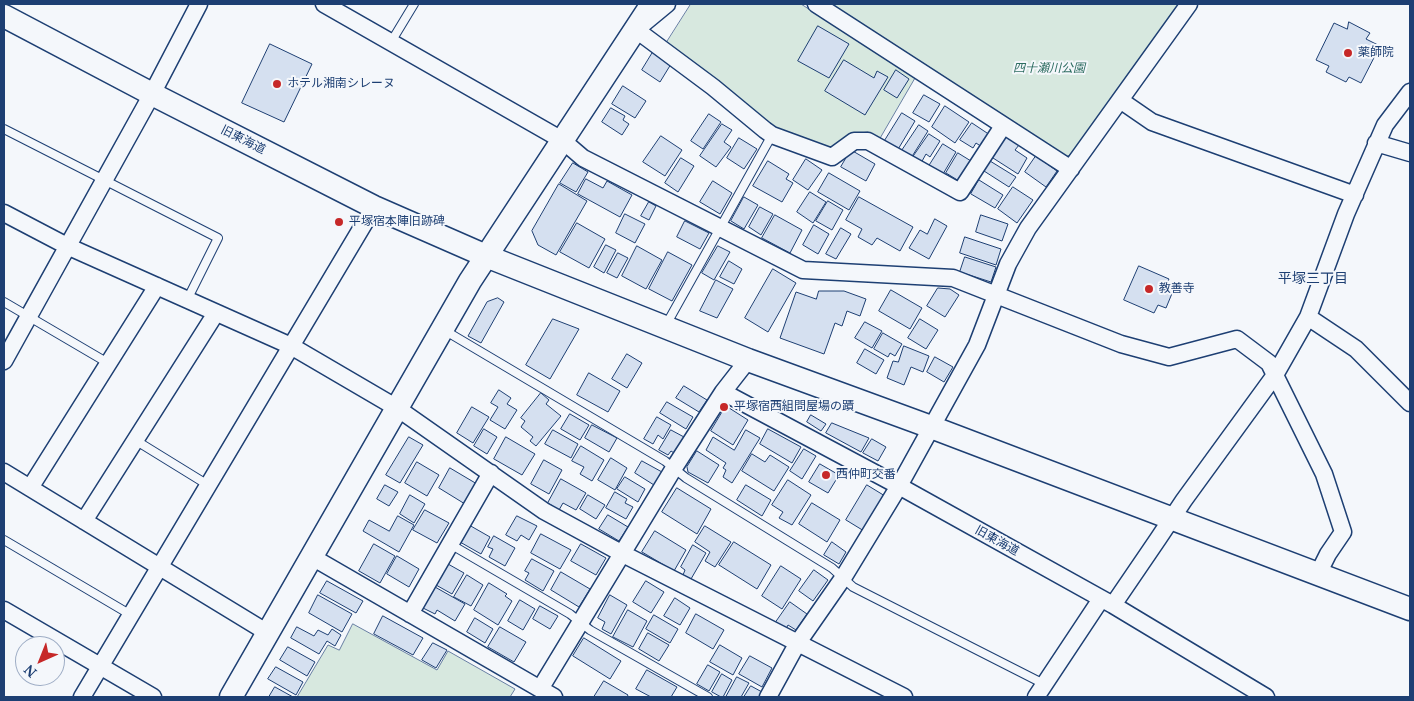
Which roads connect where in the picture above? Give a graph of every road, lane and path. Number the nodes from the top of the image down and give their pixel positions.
1 (324, 4) edge
2 (414, 4) edge
3 (645, 4) edge
4 (652, 4) edge
5 (667, 4) edge
6 (816, 4) edge
7 (1189, 4) edge
8 (193, 6) edge
9 (4, 16) edge
10 (635, 29) junction
11 (391, 42) junction
12 (1410, 92) edge
13 (152, 94) junction
14 (1120, 100) junction
15 (1003, 126) junction
16 (4, 129) edge
17 (772, 135) junction
18 (562, 140) junction
19 (1376, 143) junction
20 (1410, 153) edge
21 (1071, 169) junction
22 (104, 180) junction
23 (1355, 195) junction
24 (374, 207) junction
25 (4, 213) edge
26 (720, 227) junction
27 (67, 246) junction
28 (486, 256) junction
29 (157, 286) junction
30 (995, 294) junction
31 (187, 300) junction
32 (4, 302) edge
33 (216, 313) junction
34 (28, 316) junction
35 (1308, 317) junction
36 (664, 328) junction
37 (442, 329) junction
38 (291, 346) junction
39 (4, 360) edge
40 (748, 360) junction
41 (108, 363) junction
42 (1275, 375) junction
43 (723, 392) junction
44 (1410, 404) edge
45 (397, 408) junction
46 (931, 428) junction
47 (135, 440) junction
48 (674, 468) junction
49 (4, 472) edge
50 (491, 473) junction
51 (208, 485) junction
52 (899, 486) junction
53 (30, 488) junction
54 (1171, 519) junction
55 (84, 521) junction
56 (4, 540) edge
57 (450, 544) junction
58 (623, 554) junction
59 (312, 558) junction
60 (160, 567) junction
61 (1318, 574) junction
62 (843, 578) junction
63 (1107, 602) junction
64 (1410, 609) edge
65 (4, 610) edge
66 (410, 614) junction
67 (131, 615) junction
68 (581, 623) junction
69 (268, 633) junction
70 (797, 644) junction
71 (100, 667) junction
72 (1040, 691) edge
73 (547, 693) edge
74 (82, 697) edge
75 (153, 697) edge
76 (231, 697) edge
77 (708, 697) edge
78 (768, 697) edge
79 (904, 697) edge
80 (1266, 697) edge

1 - 11 street
2 - 11 lane
3 - 10 street
4 - 10 street
5 - 10 street
6 - 15 street
7 - 14 street
8 - 13 street
9 - 13 street, 旧東海道
10 - 17 street
10 - 18 street
11 - 18 street
12 - 19 street
13 - 22 street
13 - 24 street, 旧東海道
14 - 21 street
14 - 23 street
15 - 17 street
15 - 21 street
16 - 22 lane
17 - 26 lane
18 - 26 street
18 - 28 street
19 - 20 street
19 - 23 street
21 - 30 street
22 - 27 street
22 - 31 lane
23 - 35 street
24 - 28 street, 旧東海道
24 - 38 street
25 - 27 street
26 - 30 street
26 - 36 lane
27 - 29 street
27 - 34 street
28 - 36 street, 旧東海道
28 - 37 street
29 - 31 street
29 - 41 street
30 - 42 street
30 - 46 street
31 - 33 street
32 - 34 lane
33 - 38 street
33 - 47 street
34 - 39 street
34 - 41 lane
35 - 42 street
35 - 44 street
36 - 40 street, 旧東海道
37 - 45 street
37 - 48 lane
38 - 45 street
38 - 51 street
40 - 43 street
40 - 46 street, 旧東海道
41 - 53 street
42 - 54 street
42 - 61 street
43 - 48 street
43 - 52 street, 旧東海道
45 - 50 street
45 - 59 street
46 - 52 street
46 - 54 street, 旧東海道
47 - 51 lane
47 - 55 street
48 - 58 street
48 - 62 lane
49 - 53 street
50 - 57 street
50 - 58 street
51 - 60 street
52 - 62 street
52 - 63 street, 旧東海道
53 - 55 street
54 - 61 street, 旧東海道
54 - 63 street
55 - 60 street
56 - 67 lane
57 - 66 street
57 - 68 lane
58 - 68 street
58 - 70 street
59 - 66 street
59 - 69 street
60 - 67 street
60 - 69 street
61 - 64 street, 旧東海道
62 - 70 street
62 - 72 lane
63 - 72 street
63 - 80 street, 旧東海道
65 - 71 street
66 - 73 street
67 - 71 street
68 - 73 street
68 - 77 lane
69 - 76 street
70 - 78 street
70 - 79 street
71 - 74 street
71 - 75 street

